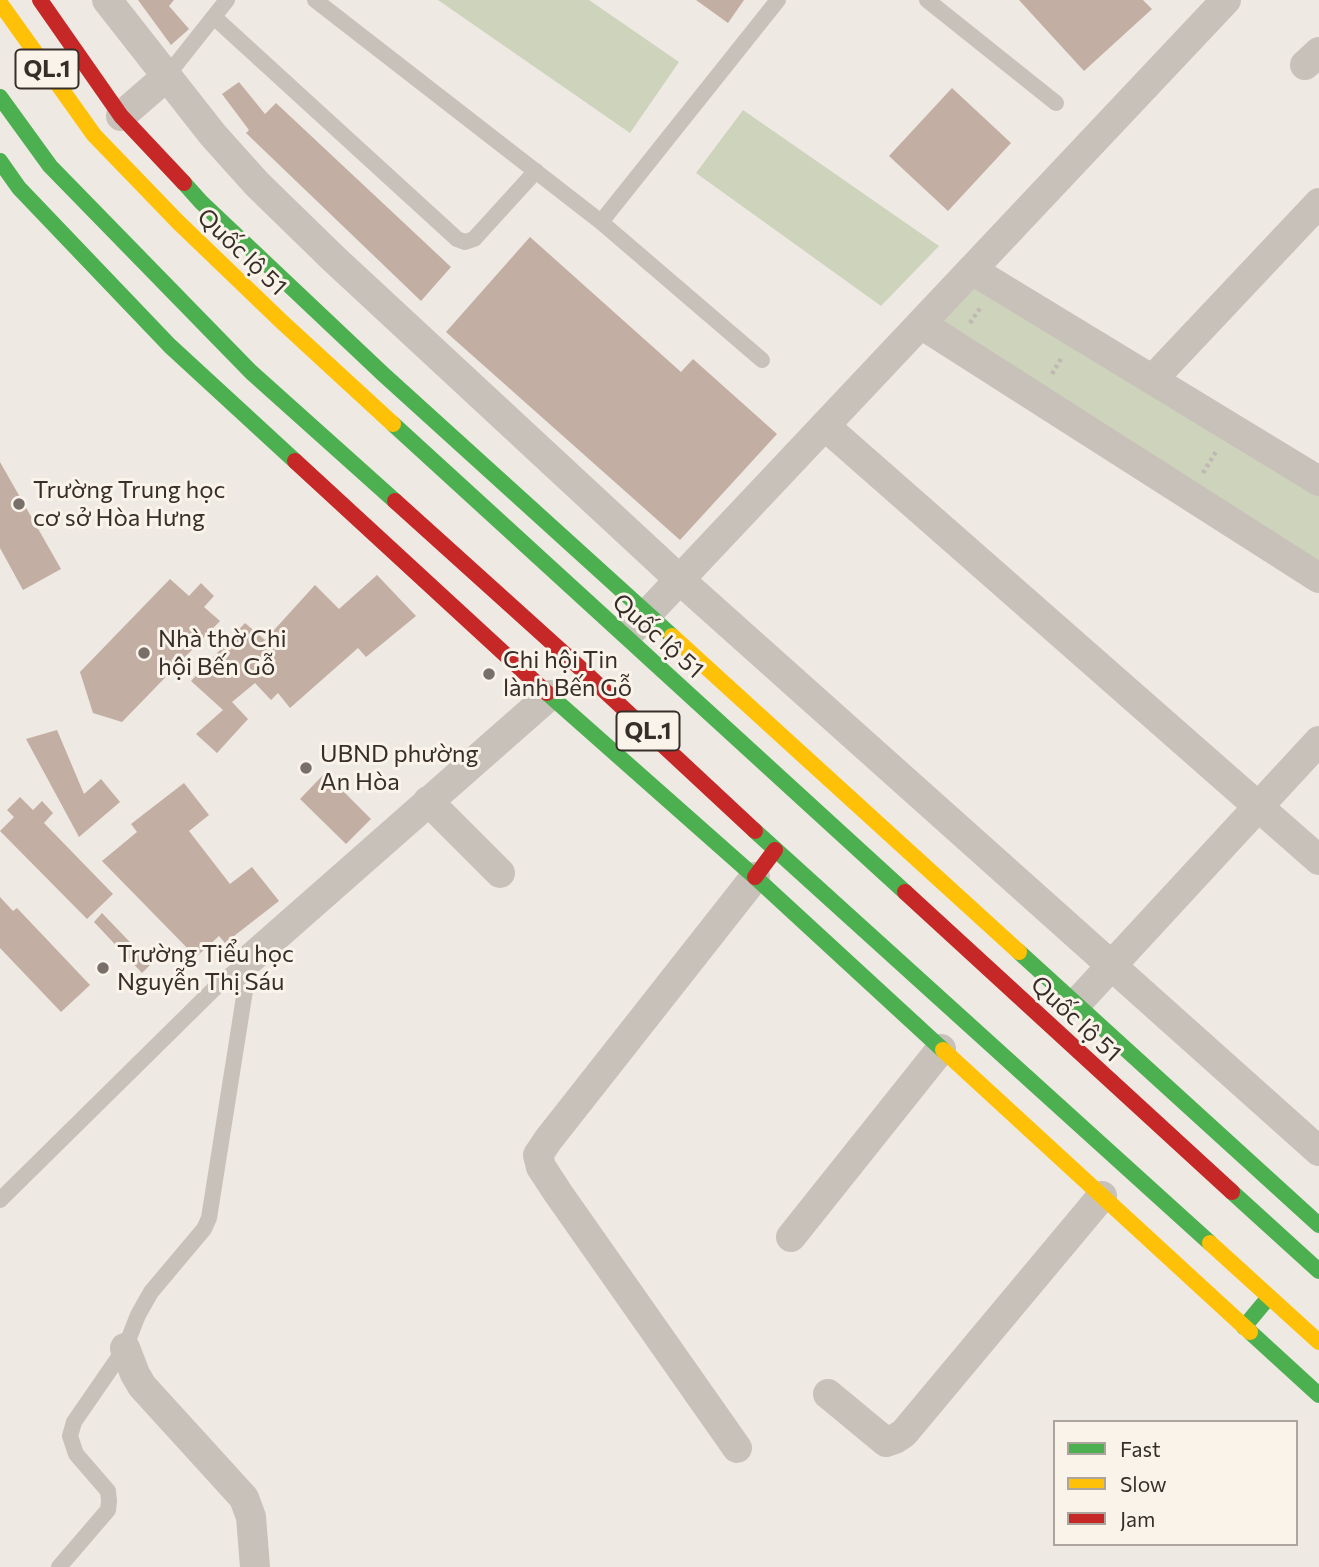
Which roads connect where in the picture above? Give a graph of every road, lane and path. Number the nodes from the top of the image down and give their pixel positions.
1 (40, 0) edge
2 (107, 0) edge
3 (227, 0) edge
4 (315, 0) edge
5 (778, 0) edge
6 (927, 0) edge
7 (1226, 0) edge
8 (0, 4) edge
9 (214, 17) junction
10 (166, 77) junction
11 (0, 97) edge
12 (1056, 103) dead end
13 (121, 116) junction
14 (0, 161) edge
15 (536, 172) junction
16 (1319, 203) edge
17 (601, 222) junction
18 (972, 270) junction
19 (986, 300) dead end
20 (921, 324) junction
21 (963, 333) dead end
22 (1067, 351) dead end
23 (762, 360) dead end
24 (1052, 374) dead end
25 (1153, 379) junction
26 (825, 426) junction
27 (1219, 446) dead end
28 (1319, 481) edge
29 (1197, 483) dead end
30 (1319, 578) edge
31 (680, 580) junction
32 (500, 597) junction
33 (648, 614) junction
34 (472, 624) junction
35 (625, 636) junction
36 (550, 695) junction
37 (1319, 741) edge
38 (428, 801) junction
39 (1258, 806) junction
40 (775, 850) junction
41 (1319, 860) edge
42 (500, 873) dead end
43 (755, 877) junction
44 (250, 959) junction
45 (1112, 966) junction
46 (1076, 1004) junction
47 (941, 1049) junction
48 (1319, 1151) edge
49 (1102, 1196) junction
50 (0, 1200) edge
51 (1319, 1225) edge
52 (791, 1237) dead end
53 (1319, 1271) edge
54 (1269, 1297) junction
55 (1244, 1327) junction
56 (1319, 1342) edge
57 (125, 1348) junction
58 (828, 1394) dead end
59 (1319, 1395) edge
60 (737, 1448) dead end
61 (59, 1567) edge
62 (255, 1567) edge

1 - 13 main road, Quốc lộ 51 / QL.1
2 - 10 street
3 - 9 lane
4 - 15 lane
5 - 17 lane
6 - 12 lane
7 - 18 street
8 - 35 main road, Quốc lộ 51 / QL.1
9 - 10 lane
9 - 15 lane
10 - 13 street
10 - 31 street
11 - 32 main road, QL.1
13 - 33 main road, Quốc lộ 51 / QL.1
14 - 34 main road, QL.1
15 - 17 lane
16 - 25 street
17 - 23 lane
18 - 20 street
18 - 25 street
19 - 21 path
20 - 26 street
20 - 30 street
22 - 24 path
25 - 28 street
26 - 31 street
26 - 39 street
27 - 29 path
31 - 33 street
31 - 45 street
32 - 34 street
32 - 40 main road, QL.1
33 - 35 street
33 - 46 main road, Quốc lộ 51 / QL.1
34 - 36 main road, QL.1
35 - 53 main road, Quốc lộ 51 / QL.1
36 - 38 street
36 - 43 main road, QL.1
37 - 39 street
38 - 42 street
38 - 44 street
39 - 41 street
39 - 45 street
40 - 43 main road
40 - 54 main road, QL.1
43 - 47 main road, QL.1
43 - 60 street
44 - 50 lane
44 - 57 lane
45 - 46 street
45 - 48 street
46 - 51 main road, Quốc lộ 51 / QL.1
47 - 49 main road, QL.1
47 - 52 street
49 - 55 main road, QL.1
49 - 58 street
54 - 55 main road
54 - 56 main road, QL.1
55 - 59 main road, QL.1
57 - 61 lane
57 - 62 street

